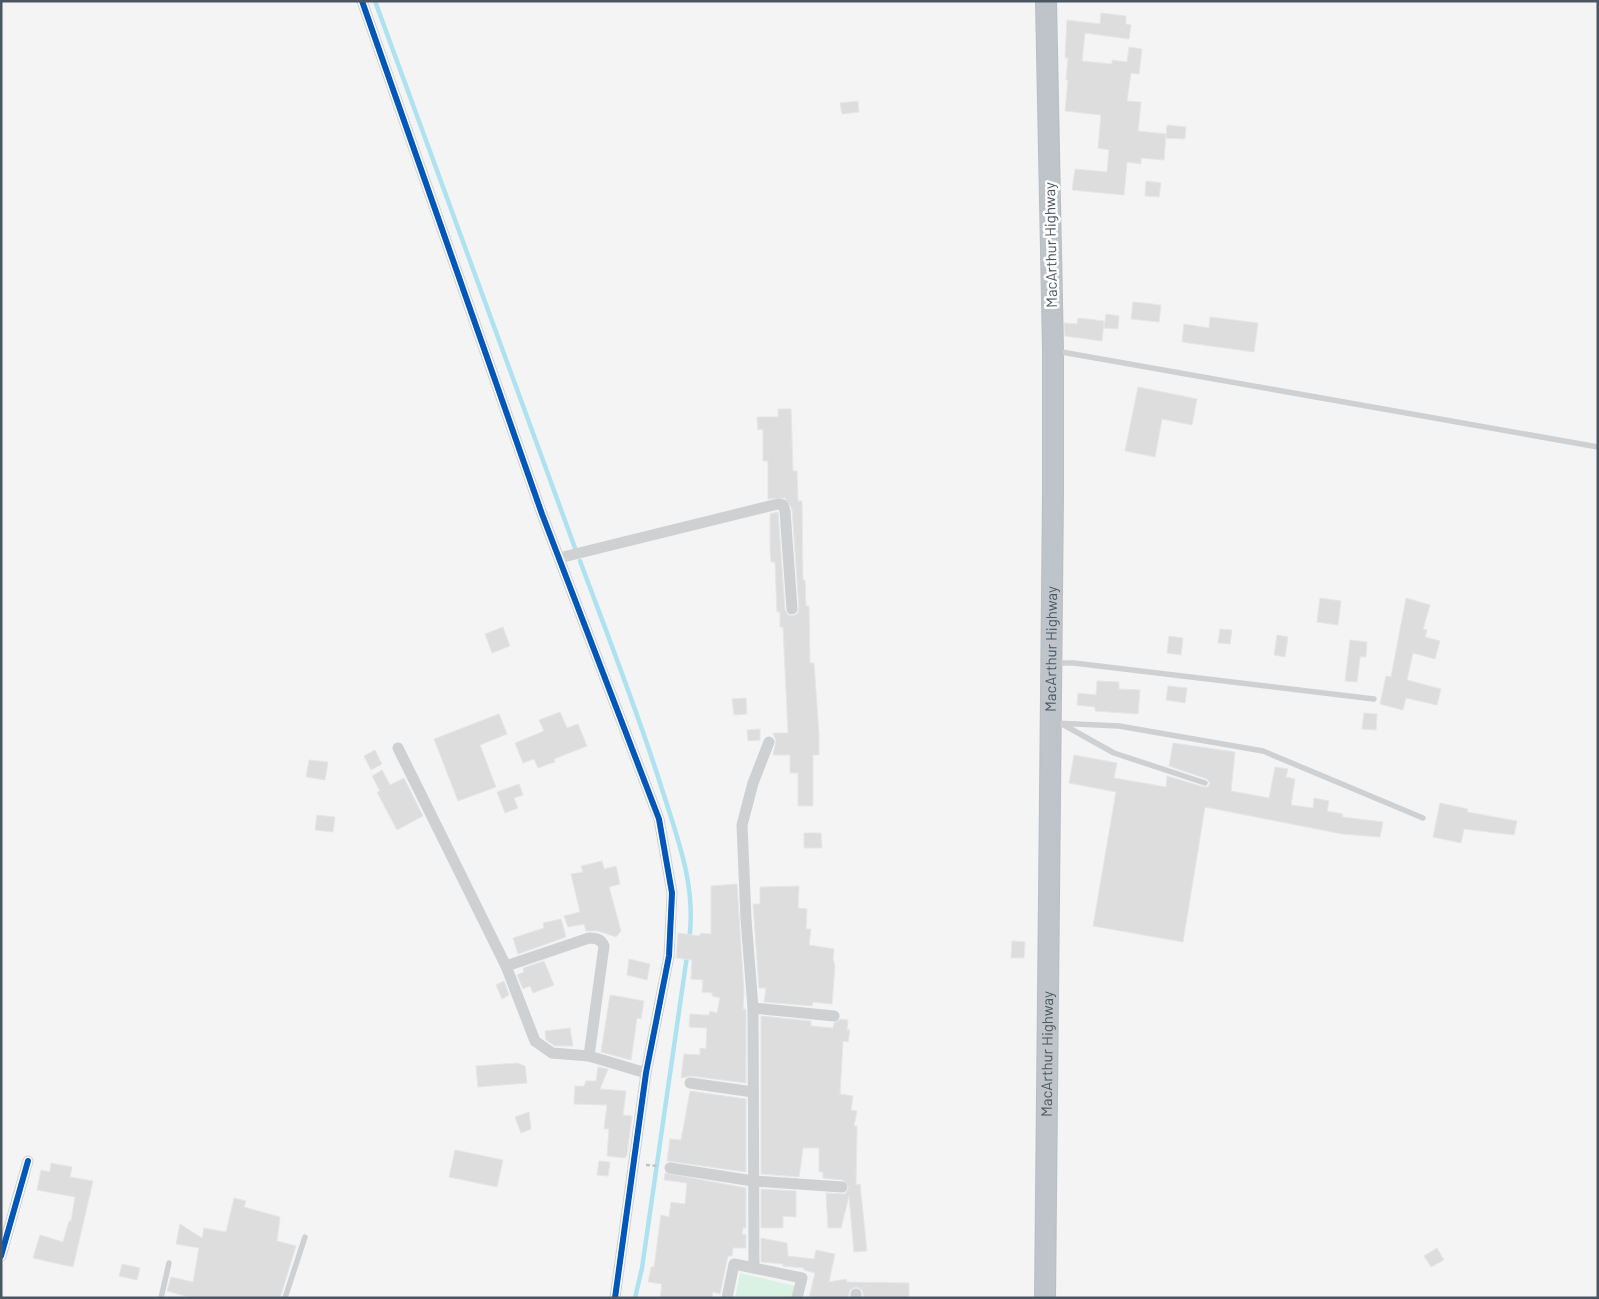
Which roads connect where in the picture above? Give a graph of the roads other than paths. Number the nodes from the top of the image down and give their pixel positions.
1 (362, 1) edge
2 (1046, 1) edge
3 (1053, 350) junction
4 (1598, 448) edge
5 (559, 558) junction
6 (792, 609) dead end
7 (1050, 663) junction
8 (1374, 699) dead end
9 (1054, 723) junction
10 (769, 742) dead end
11 (398, 748) dead end
12 (1205, 783) dead end
13 (1423, 818) dead end
14 (506, 966) junction
15 (753, 1008) junction
16 (834, 1016) dead end
17 (589, 1056) junction
18 (646, 1073) junction
19 (690, 1083) dead end
20 (753, 1092) junction
21 (28, 1161) dead end
22 (670, 1168) road end
23 (753, 1181) junction
24 (842, 1187) dead end
25 (305, 1237) dead end
26 (1, 1256) edge
27 (169, 1263) dead end
28 (754, 1268) junction
29 (161, 1298) edge
30 (286, 1298) edge
31 (615, 1298) edge
32 (727, 1298) edge
33 (797, 1298) edge
34 (1045, 1298) edge

1 - 5 street
2 - 3 highway, MacArthur Highway
3 - 4 lane
3 - 7 highway, MacArthur Highway
5 - 6 street
5 - 18 street
7 - 8 lane
7 - 9 highway, MacArthur Highway
9 - 12 lane
9 - 13 lane
9 - 34 highway, MacArthur Highway
10 - 15 street
11 - 14 street
14 - 17 street
14 - 17 street
15 - 16 street
15 - 20 street
17 - 18 street
18 - 31 street
19 - 20 street
20 - 23 street
21 - 26 street
22 - 23 street
23 - 24 street
23 - 28 street
25 - 30 lane
27 - 29 lane
28 - 32 street
28 - 33 street

